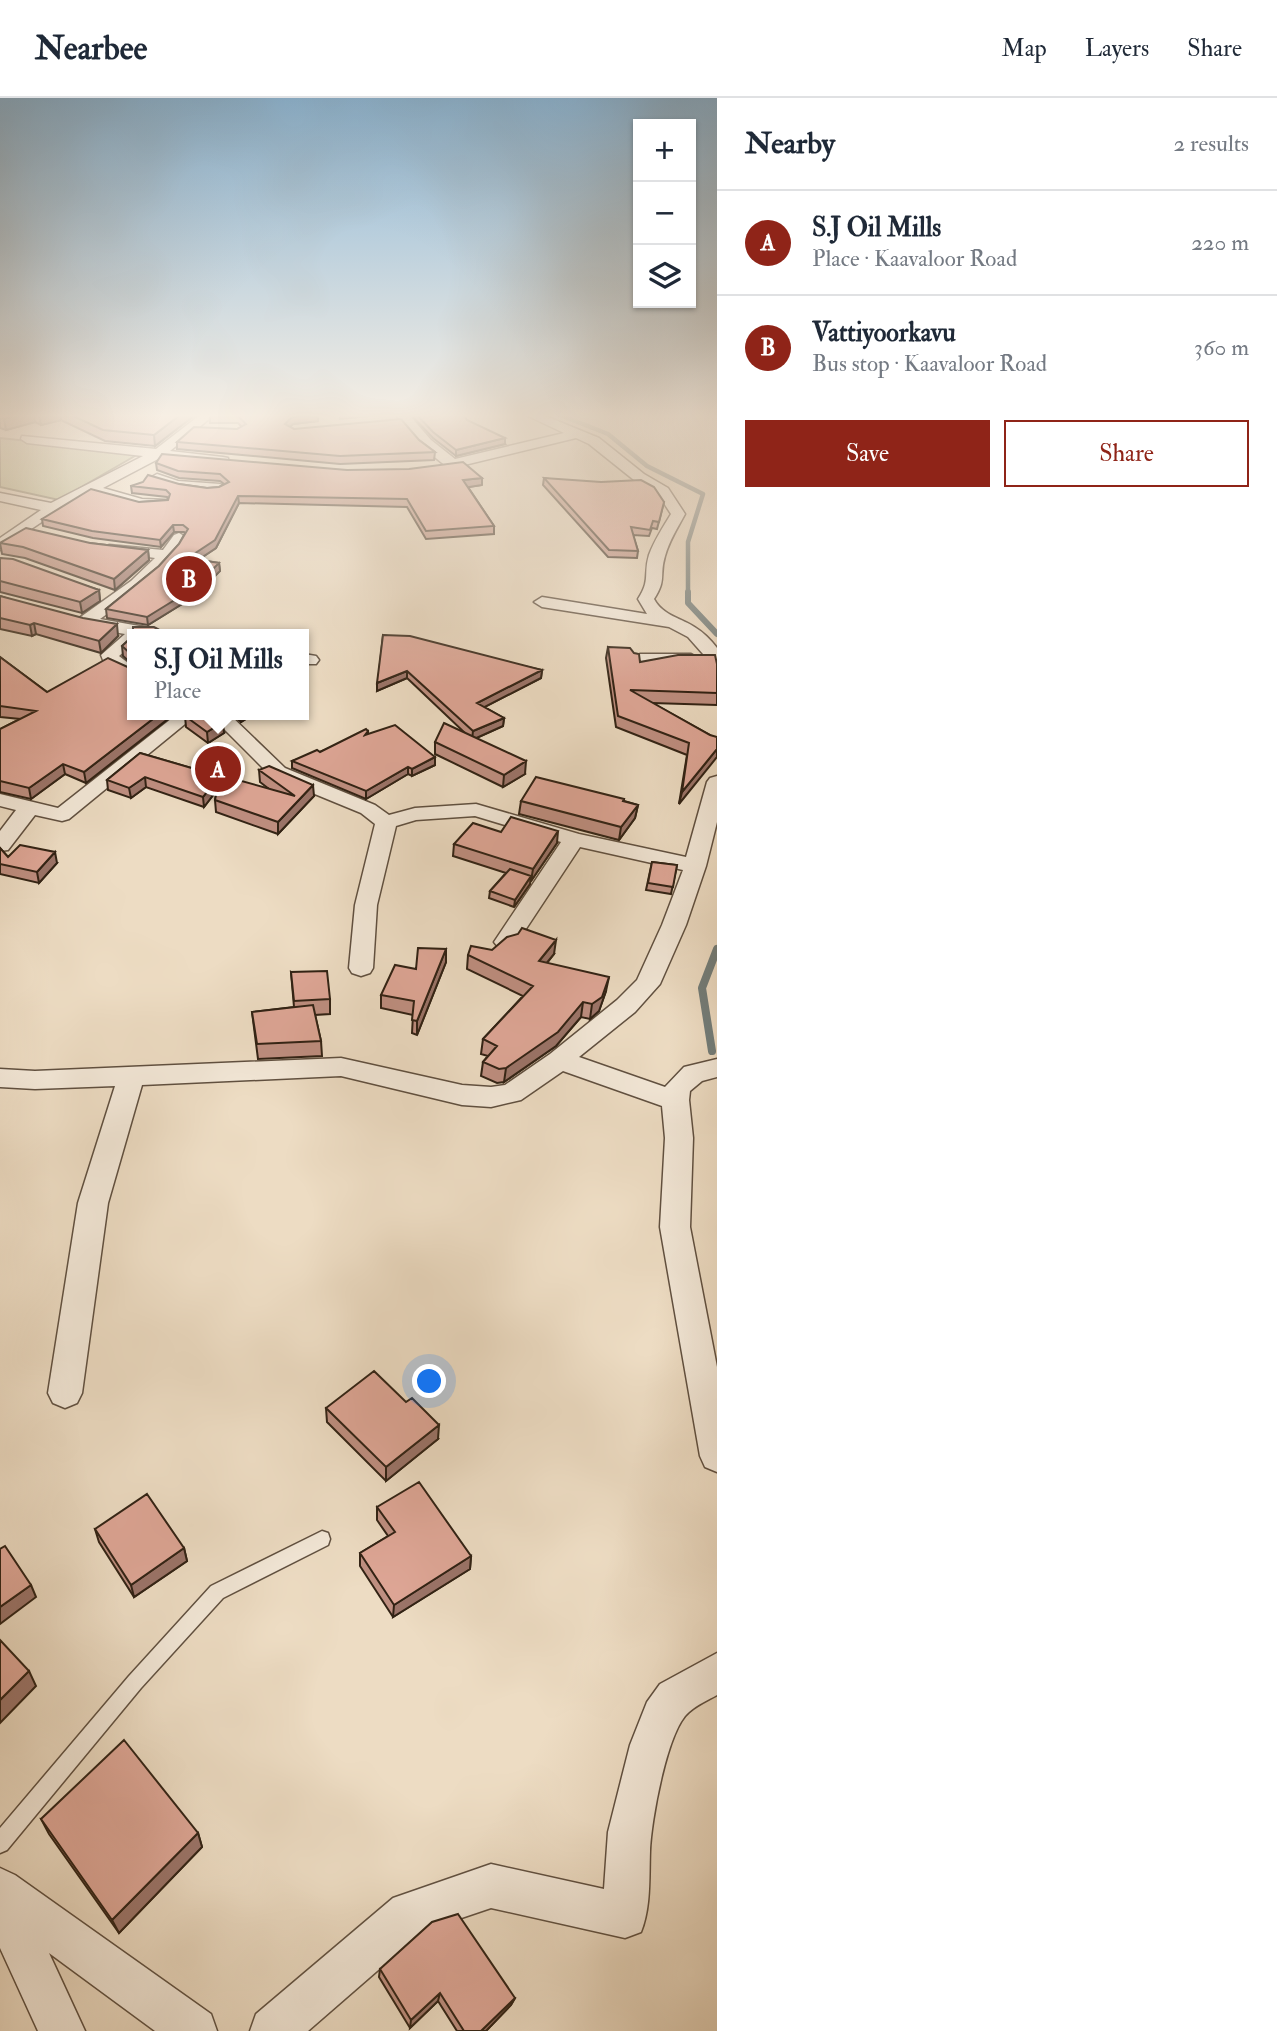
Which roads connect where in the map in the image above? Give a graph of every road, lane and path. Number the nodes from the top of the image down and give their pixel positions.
1 (40, 505) edge
2 (59, 505) edge
3 (674, 505) edge
4 (53, 508) junction
5 (24, 528) junction
6 (48, 535) edge
7 (179, 538) edge
8 (0, 545) edge
9 (92, 546) edge
10 (168, 555) junction
11 (97, 592) edge
12 (119, 599) junction
13 (542, 603) dead end
14 (60, 615) edge
15 (85, 622) junction
16 (672, 623) junction
17 (127, 631) edge
18 (127, 643) edge
19 (640, 659) edge
20 (717, 659) edge
21 (127, 670) edge
22 (181, 720) edge
23 (225, 720) edge
24 (717, 782) edge
25 (11, 805) edge
26 (386, 822) junction
27 (574, 839) junction
28 (0, 845) edge
29 (695, 866) junction
30 (506, 943) edge
31 (361, 968) dead end
32 (559, 1060) junction
33 (717, 1068) edge
34 (131, 1076) junction
35 (0, 1078) edge
36 (676, 1100) junction
37 (65, 1393) dead end
38 (717, 1457) edge
39 (322, 1539) dead end
40 (717, 1673) edge
41 (0, 1843) edge
42 (0, 1890) edge
43 (0, 1899) edge
44 (62, 2031) edge
45 (194, 2031) edge
46 (273, 2031) edge

1 - 4 street
2 - 4 street
3 - 16 street
4 - 5 street
5 - 6 street
5 - 8 street
7 - 10 street
9 - 10 street
10 - 12 street
11 - 12 street
12 - 15 street
13 - 16 street
14 - 15 street
15 - 17 street
16 - 20 street
18 - 21 street
19 - 20 street
22 - 25 street
23 - 26 street
24 - 29 street
25 - 28 street
26 - 27 street
26 - 31 street
27 - 29 street
27 - 30 street
29 - 32 street
32 - 34 street
32 - 36 street
33 - 36 street
34 - 35 street
34 - 37 street
36 - 38 street
39 - 41 lane
40 - 46 street
42 - 45 street
43 - 44 street

